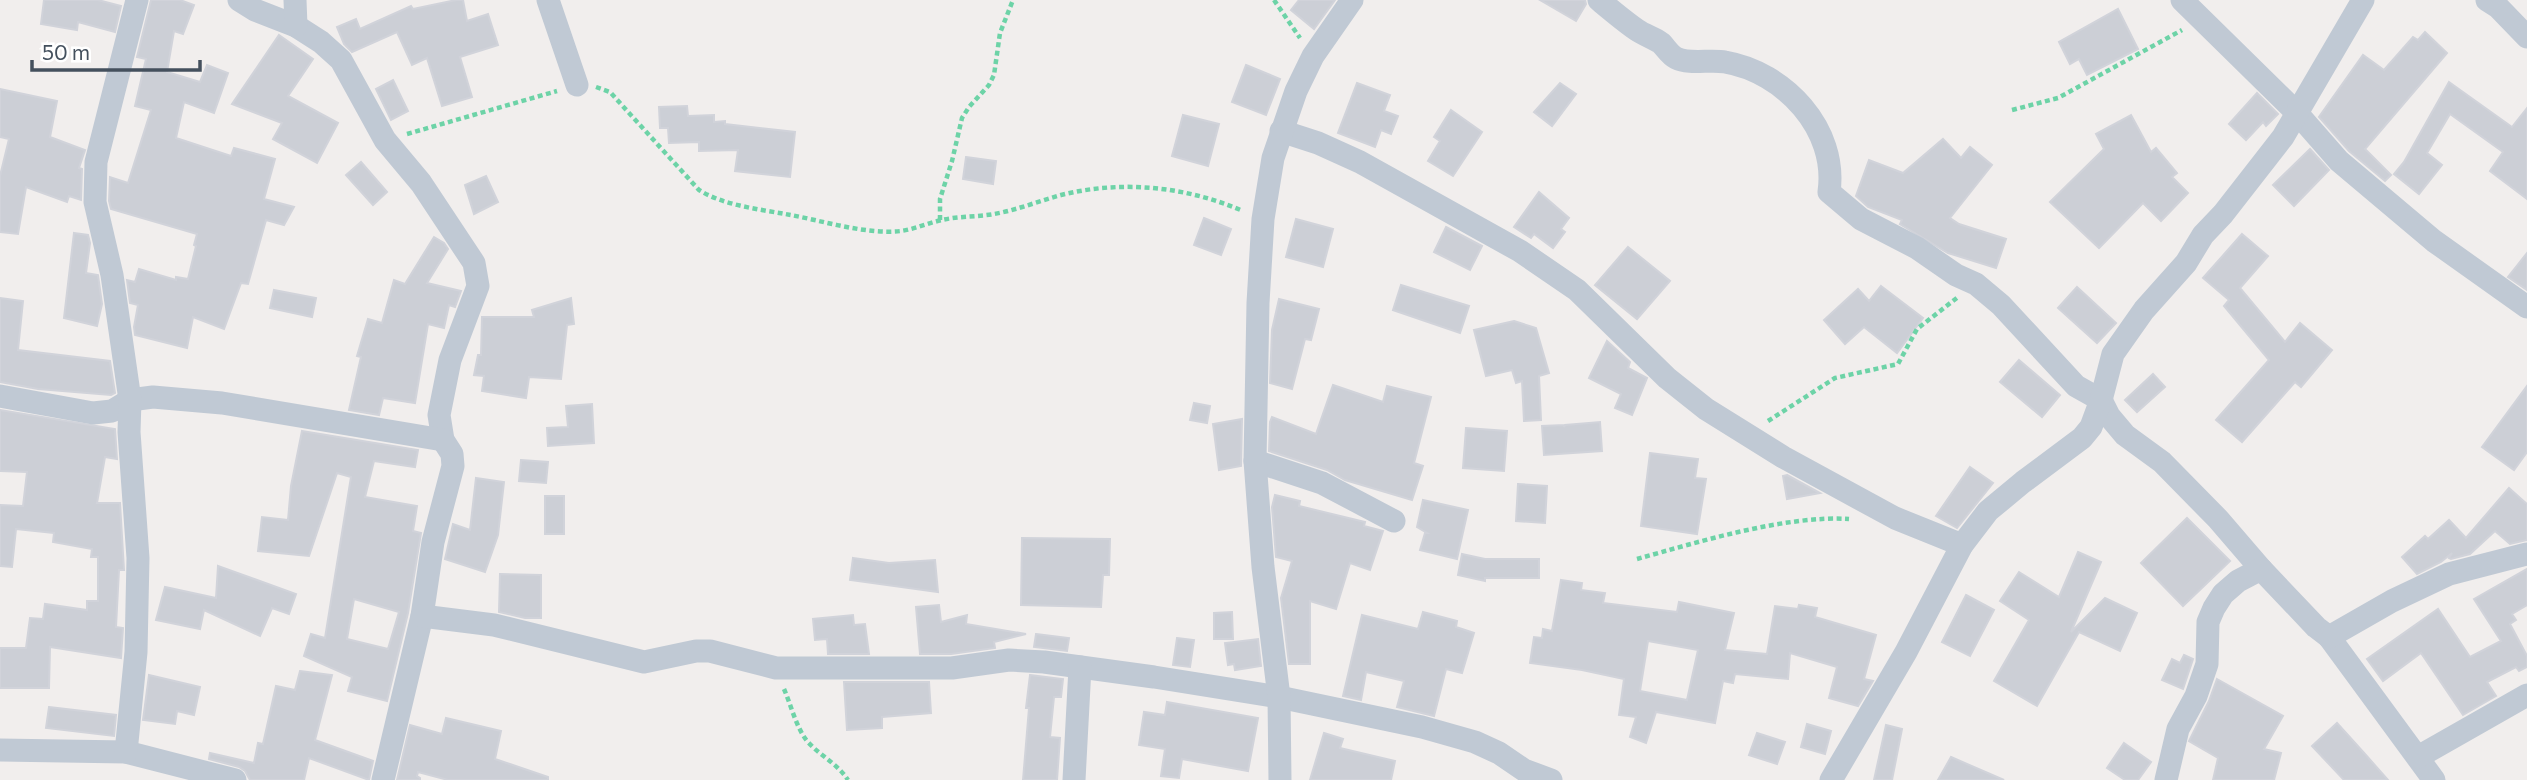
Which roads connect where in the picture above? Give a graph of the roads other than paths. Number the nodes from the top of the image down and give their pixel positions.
1 (137, 0) edge
2 (239, 0) edge
3 (295, 0) edge
4 (548, 0) edge
5 (1352, 0) edge
6 (1599, 0) edge
7 (2182, 0) edge
8 (2363, 0) edge
9 (2487, 0) edge
10 (296, 26) junction
11 (2527, 37) edge
12 (577, 85) road end
13 (2297, 113) junction
14 (1281, 131) junction
15 (2527, 307) edge
16 (0, 396) edge
17 (131, 400) junction
18 (2101, 400) junction
19 (443, 440) junction
20 (1255, 461) junction
21 (1394, 520) dead end
22 (1962, 545) junction
23 (2527, 554) edge
24 (2261, 569) junction
25 (422, 617) junction
26 (2329, 637) junction
27 (1080, 667) junction
28 (2527, 695) edge
29 (1279, 697) junction
30 (0, 750) edge
31 (126, 752) junction
32 (2418, 757) junction
33 (235, 780) edge
34 (383, 780) edge
35 (1074, 780) edge
36 (1280, 780) edge
37 (1550, 780) edge
38 (1831, 780) edge
39 (2166, 780) edge
40 (2434, 780) edge

1 - 17 street
2 - 10 street
3 - 10 street
4 - 12 street
5 - 14 street
6 - 18 street
7 - 13 street
8 - 13 street
9 - 11 street
10 - 19 street
13 - 15 street
13 - 18 street
14 - 20 street
14 - 22 street
16 - 17 street
17 - 19 street
17 - 31 street
18 - 22 street
18 - 24 street
19 - 25 street
20 - 21 street
20 - 29 street
22 - 38 street
23 - 26 street
24 - 26 street
24 - 39 street
25 - 27 street
25 - 34 street
26 - 32 street
27 - 29 street
27 - 35 street
28 - 32 street
29 - 36 street
29 - 37 street
30 - 31 street
31 - 33 street
32 - 40 street

